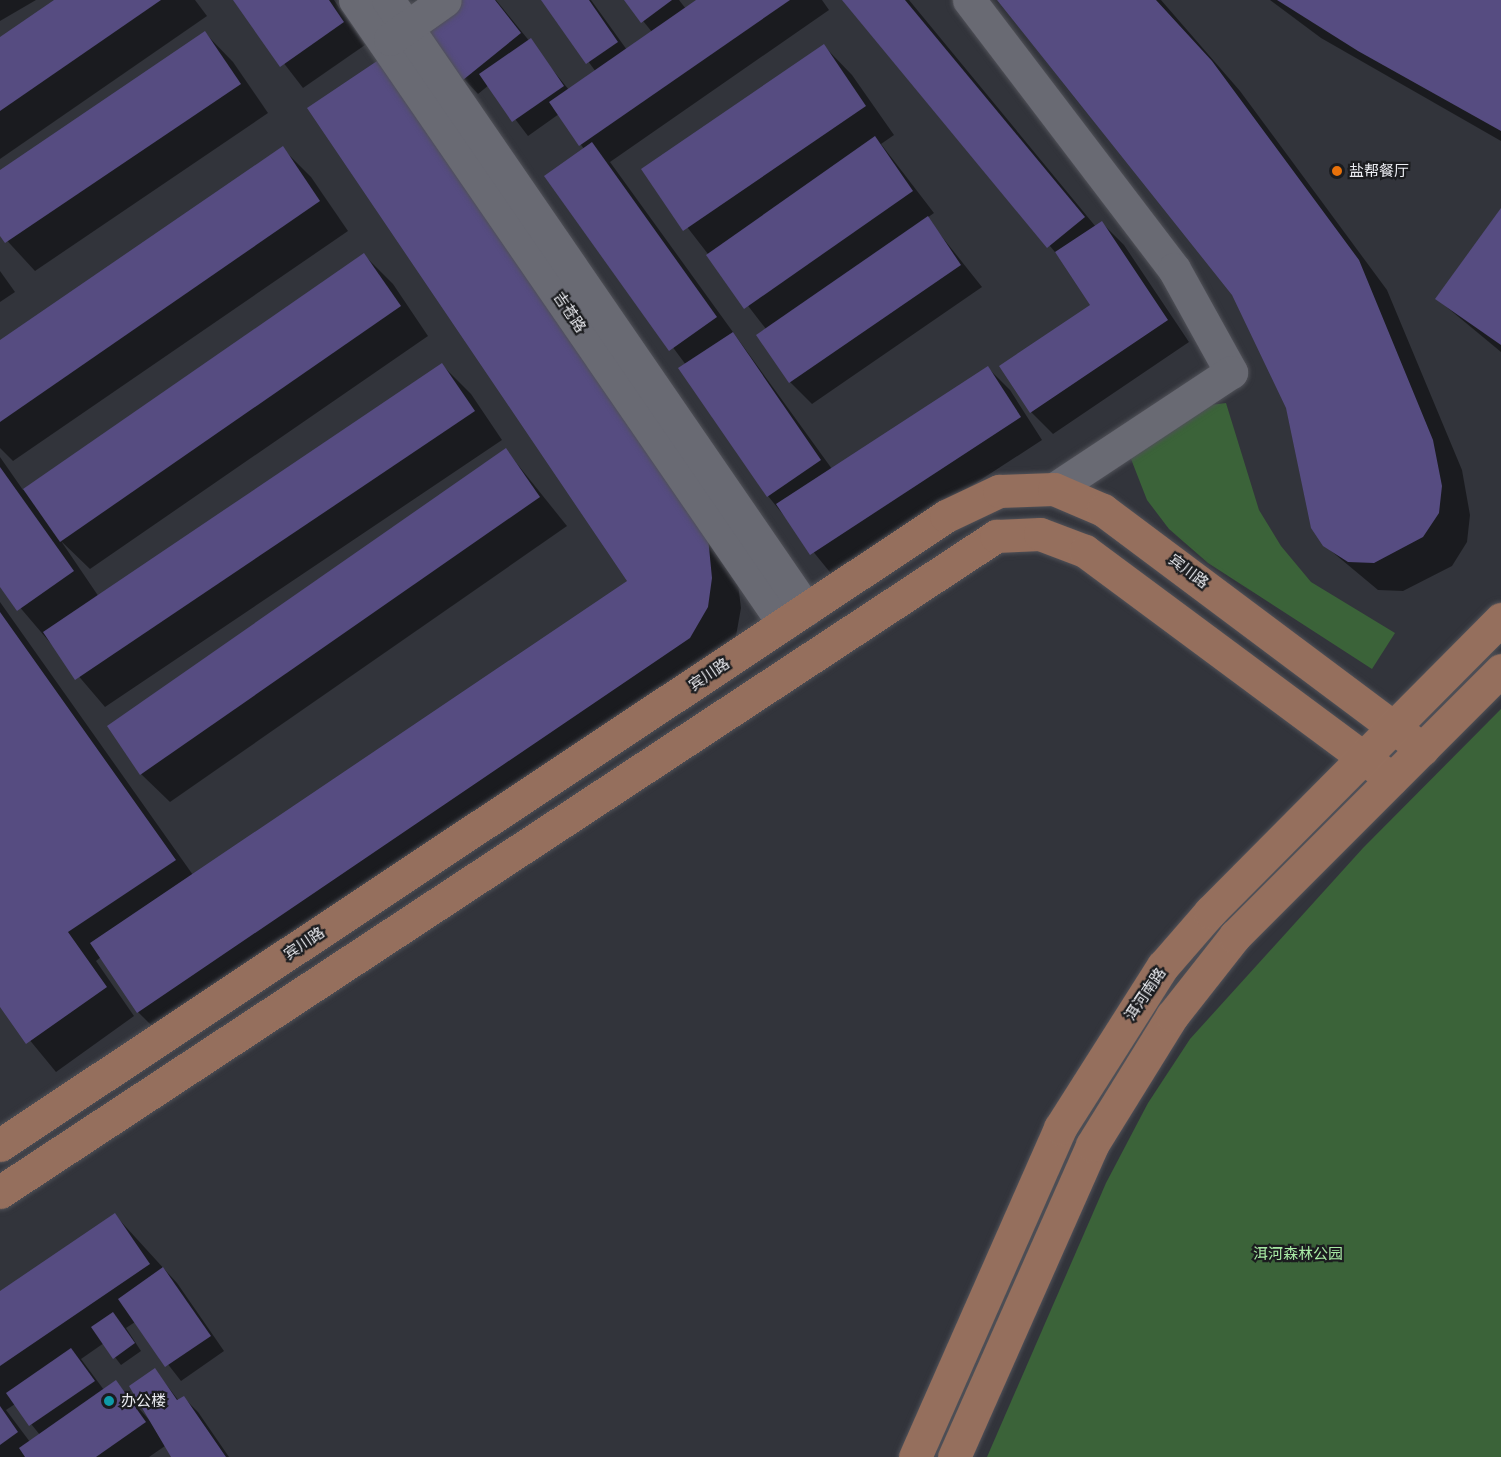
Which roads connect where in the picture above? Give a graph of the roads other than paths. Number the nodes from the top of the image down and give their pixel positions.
1 (356, 0) edge
2 (388, 0) edge
3 (445, 0) edge
4 (969, 0) edge
5 (396, 35) junction
6 (1054, 489) junction
7 (795, 617) junction
8 (1501, 619) edge
9 (1501, 670) edge
10 (1394, 727) junction
11 (1422, 749) junction
12 (1363, 758) junction
13 (1392, 779) junction
14 (0, 1145) edge
15 (0, 1192) edge
16 (915, 1457) edge
17 (954, 1457) edge

1 - 5 street, 吉苍路
2 - 5 street, 吉苍路
3 - 5 street
4 - 6 street
5 - 7 street, 吉苍路
6 - 7 main road, 宾川路
6 - 10 main road, 宾川路
7 - 14 main road, 宾川路
8 - 10 main road, 洱河南路
9 - 11 main road
10 - 11 main road, 宾川路
10 - 12 main road, 洱河南路
11 - 13 main road
12 - 13 main road
12 - 15 main road
12 - 16 main road, 洱河南路
13 - 17 main road

